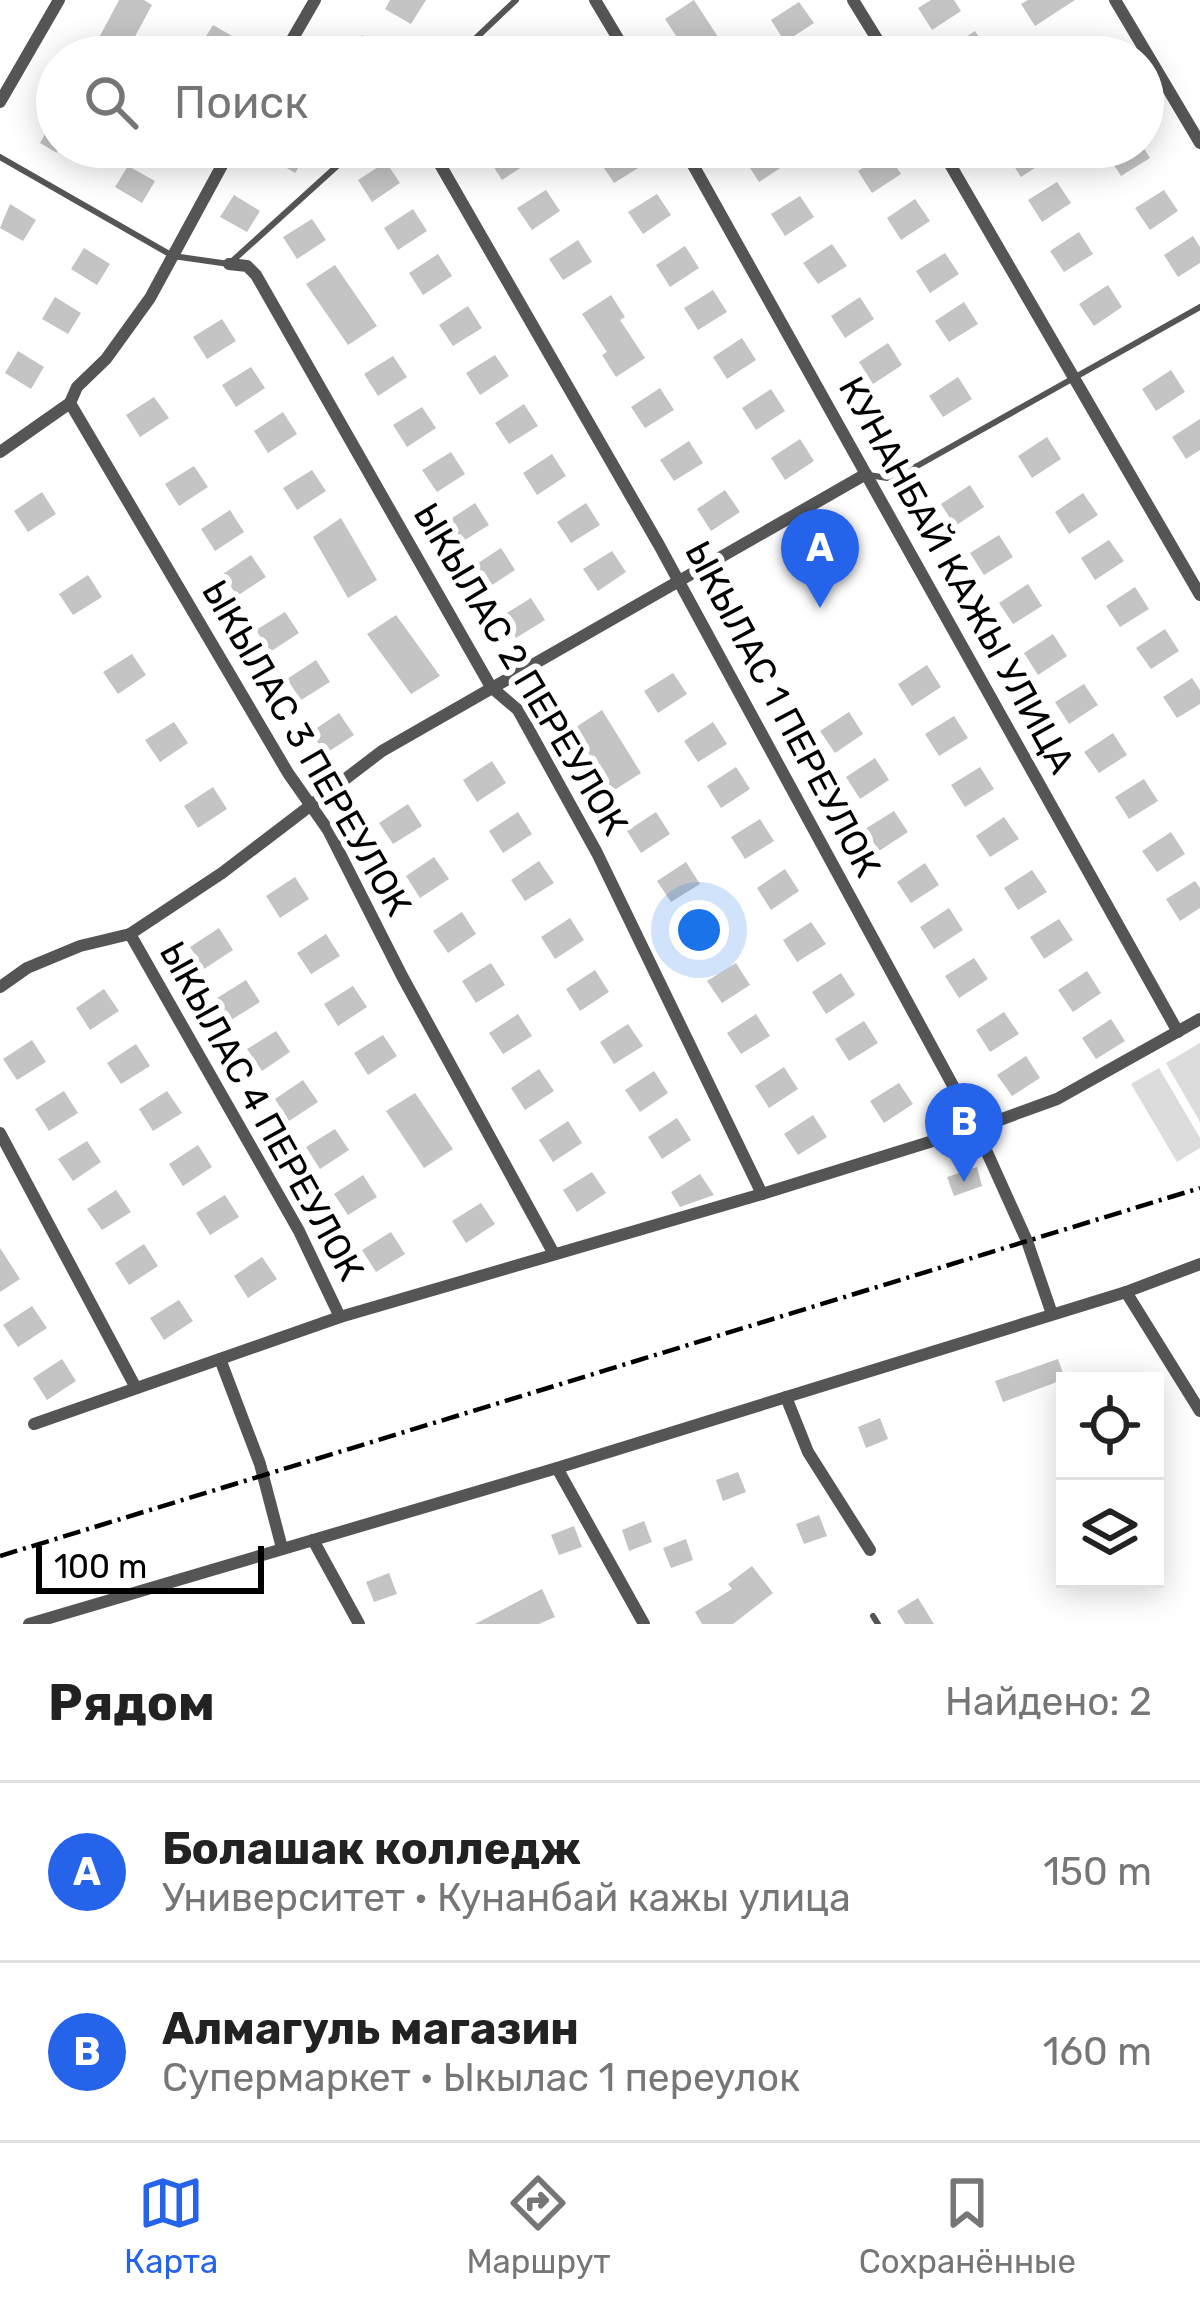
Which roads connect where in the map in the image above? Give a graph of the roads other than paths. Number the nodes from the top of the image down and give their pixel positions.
1 (59, 0) edge
2 (315, 0) edge
3 (517, 0) edge
4 (596, 0) edge
5 (853, 0) edge
6 (1115, 0) edge
7 (38, 36) edge
8 (294, 36) edge
9 (478, 36) edge
10 (617, 36) edge
11 (875, 36) edge
12 (1136, 36) edge
13 (36, 39) edge
14 (1164, 82) edge
15 (0, 101) edge
16 (1200, 143) edge
17 (0, 157) edge
18 (220, 168) edge
19 (335, 168) edge
20 (442, 168) edge
21 (694, 168) edge
22 (952, 168) edge
23 (172, 256) junction
24 (229, 264) junction
25 (1200, 307) edge
26 (1071, 379) junction
27 (70, 403) junction
28 (0, 452) edge
29 (866, 474) junction
30 (678, 581) junction
31 (1200, 595) edge
32 (491, 687) junction
33 (309, 804) junction
34 (130, 934) junction
35 (0, 986) edge
36 (1200, 1019) edge
37 (1178, 1033) junction
38 (976, 1128) junction
39 (0, 1133) edge
40 (762, 1194) junction
41 (554, 1254) junction
42 (1200, 1264) edge
43 (1126, 1292) junction
44 (1052, 1314) junction
45 (340, 1317) junction
46 (220, 1359) junction
47 (136, 1388) junction
48 (786, 1397) junction
49 (1200, 1412) edge
50 (34, 1424) dead end
51 (557, 1468) junction
52 (314, 1540) junction
53 (282, 1548) junction
54 (870, 1550) dead end
55 (29, 1624) edge
56 (358, 1624) edge
57 (644, 1624) edge

1 - 7 street
2 - 8 street
3 - 9 lane
4 - 10 street
5 - 11 street
6 - 12 street
13 - 15 street
14 - 16 street
17 - 23 lane
18 - 23 street
19 - 24 lane
20 - 30 street, ЫКЫЛАС 1 ПЕРЕУЛОК
21 - 29 street, КУНАНБАЙ КАЖЫ УЛИЦА
22 - 26 street
23 - 24 lane
23 - 27 street
24 - 32 street, ЫКЫЛАС 2 ПЕРЕУЛОК
25 - 26 lane
26 - 29 lane
26 - 31 street
27 - 28 street
27 - 33 street, ЫКЫЛАС 3 ПЕРЕУЛОК
29 - 30 street
29 - 37 street, КУНАНБАЙ КАЖЫ УЛИЦА
30 - 32 street
30 - 38 street, ЫКЫЛАС 1 ПЕРЕУЛОК
32 - 33 street
32 - 40 street, ЫКЫЛАС 2 ПЕРЕУЛОК
33 - 34 street
33 - 41 street, ЫКЫЛАС 3 ПЕРЕУЛОК
34 - 35 street
34 - 45 street, ЫКЫЛАС 4 ПЕРЕУЛОК
36 - 37 street
37 - 38 street
38 - 40 street
38 - 44 street, ЫКЫЛАС 1 ПЕРЕУЛОК
39 - 47 street
40 - 41 street
41 - 45 street
42 - 43 street
43 - 44 street
43 - 49 street
44 - 48 street
45 - 46 street
46 - 47 street
46 - 53 street
47 - 50 street
48 - 51 street
48 - 54 street
51 - 52 street
51 - 57 street
52 - 53 street
52 - 56 street
53 - 55 street

